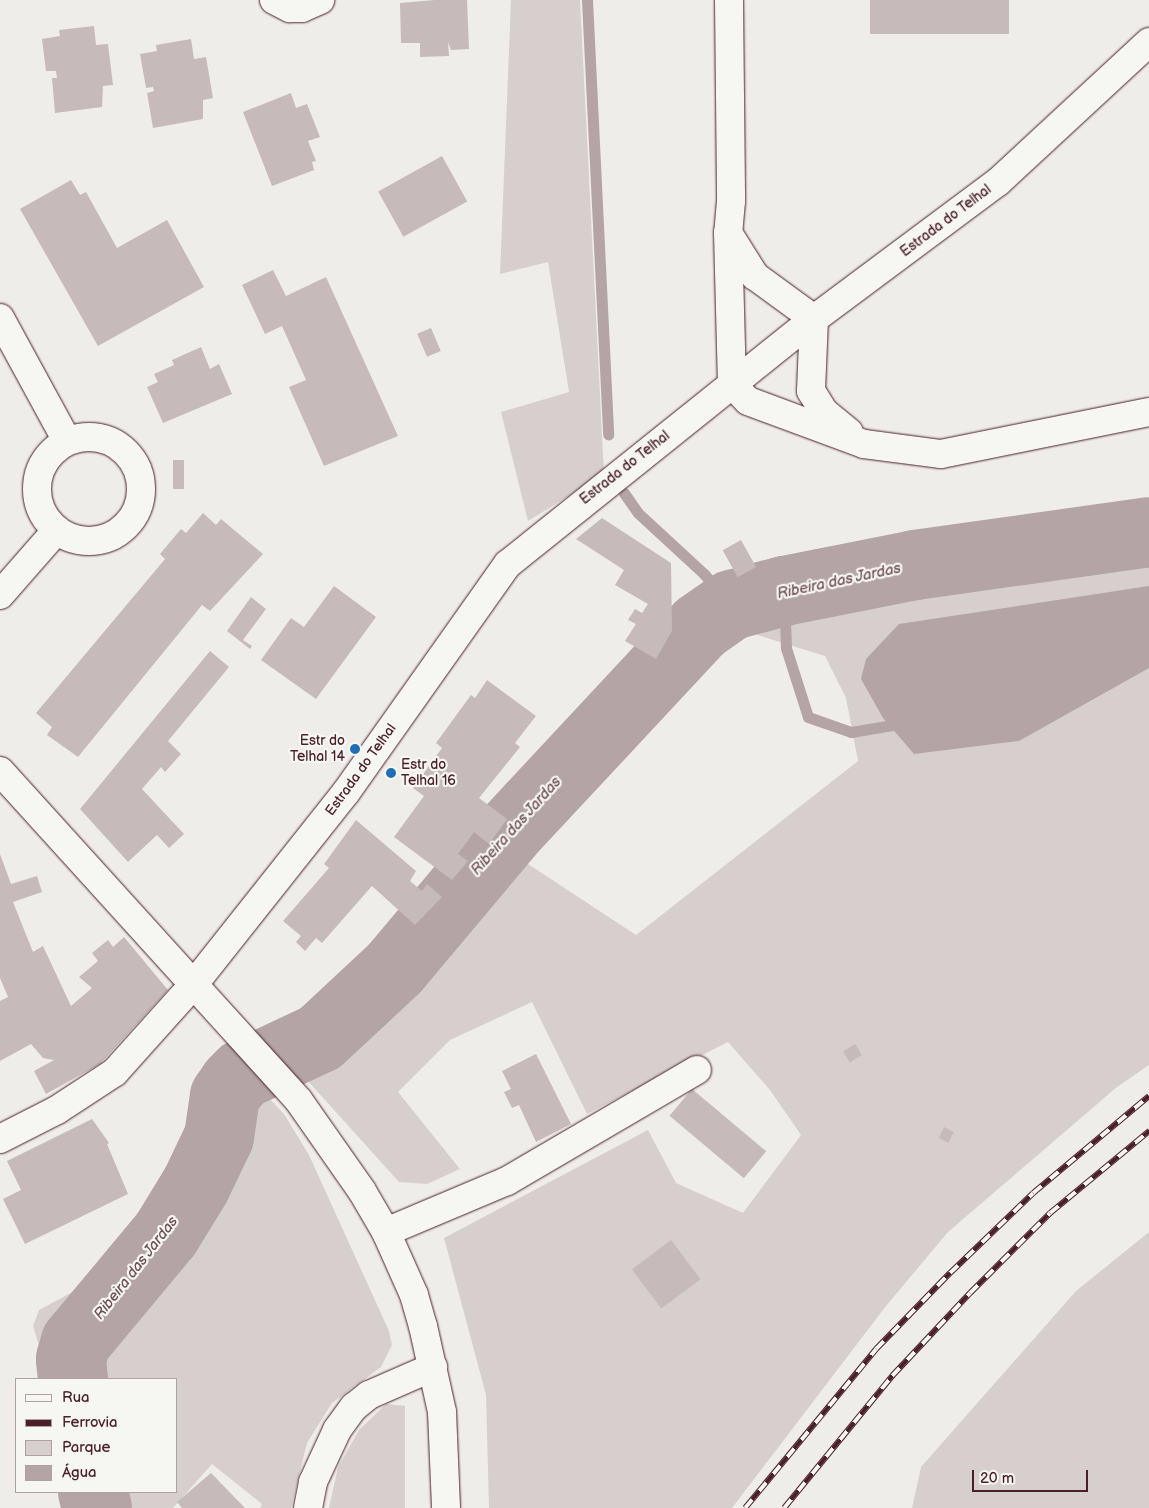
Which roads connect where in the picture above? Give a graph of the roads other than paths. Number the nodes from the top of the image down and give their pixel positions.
1 (274, 0) edge
2 (320, 0) edge
3 (729, 0) edge
4 (1149, 42) edge
5 (728, 233) junction
6 (0, 318) edge
7 (814, 319) junction
8 (732, 384) junction
9 (1149, 412) edge
10 (67, 441) junction
11 (864, 444) junction
12 (56, 530) junction
13 (0, 595) edge
14 (0, 771) edge
15 (194, 984) junction
16 (697, 1070) dead end
17 (0, 1139) edge
18 (386, 1232) junction
19 (433, 1367) junction
20 (308, 1508) edge
21 (446, 1508) edge

1 - 2 street
3 - 5 street
4 - 7 street, Estrada do Telhal
5 - 7 street
5 - 8 street
6 - 10 street
7 - 8 street, Estrada do Telhal
7 - 11 street
8 - 11 street
8 - 15 street, Estrada do Telhal
9 - 11 street
10 - 12 street
10 - 12 street
12 - 13 street
14 - 15 street
15 - 17 street, Estrada do Telhal
15 - 18 street
16 - 18 street
18 - 19 street
19 - 20 street
19 - 21 street

